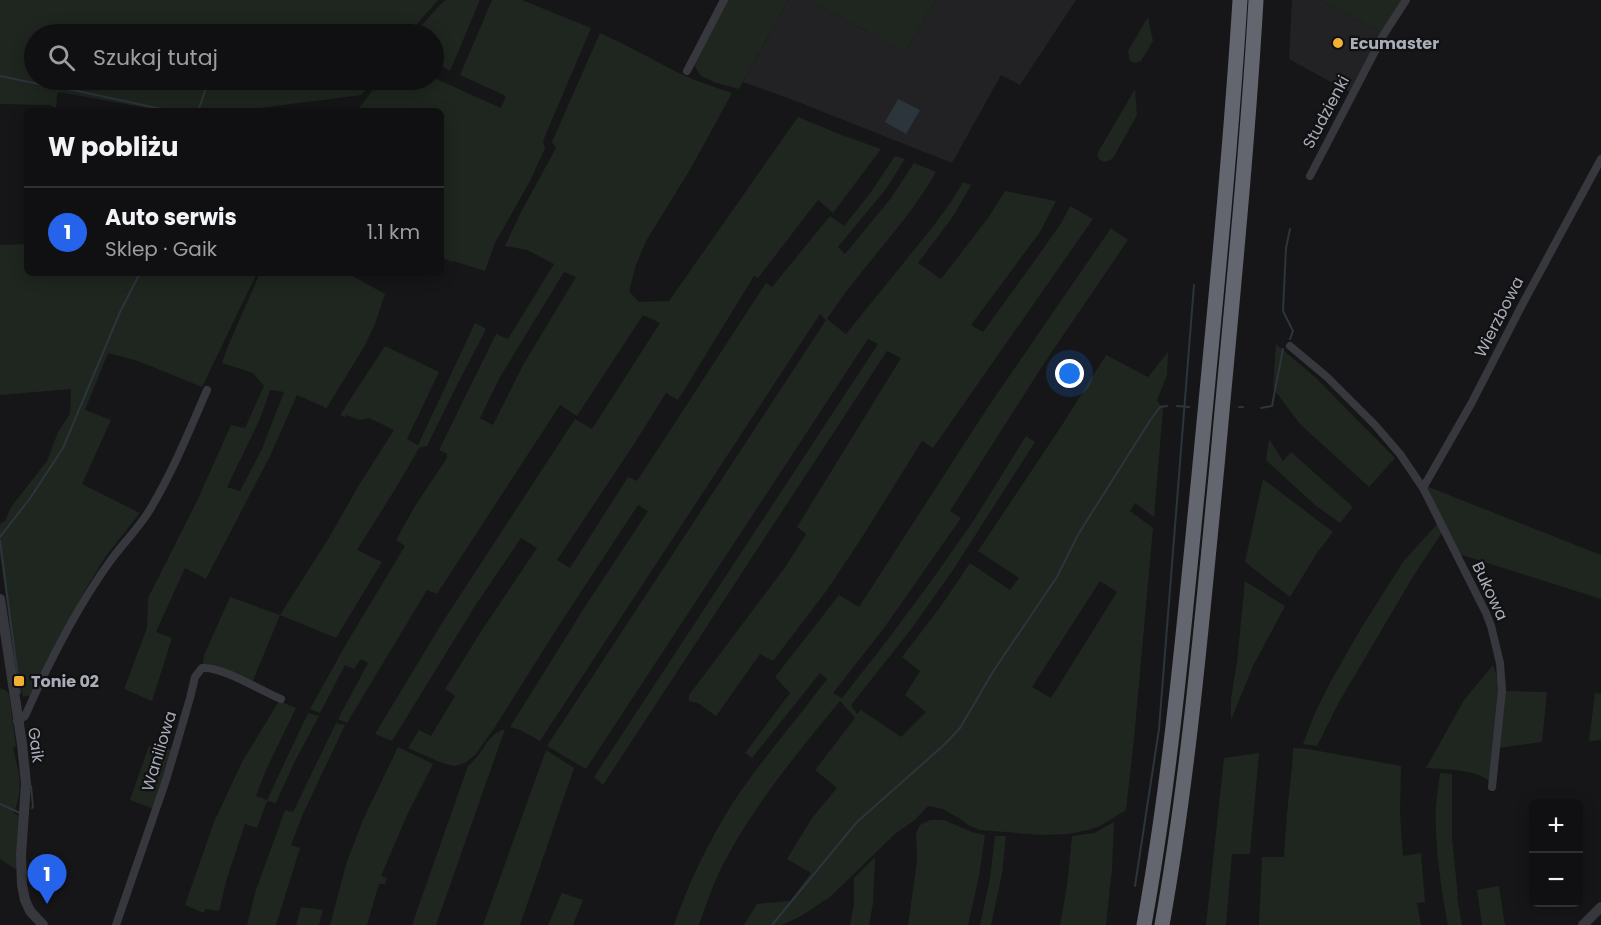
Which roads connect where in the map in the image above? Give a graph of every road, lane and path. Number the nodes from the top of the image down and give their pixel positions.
1 (724, 0) edge
2 (1240, 0) edge
3 (1257, 0) edge
4 (1406, 0) edge
5 (687, 71) dead end
6 (1601, 159) edge
7 (1310, 176) dead end
8 (1290, 346) dead end
9 (207, 390) dead end
10 (1423, 488) junction
11 (0, 599) edge
12 (281, 699) dead end
13 (18, 721) junction
14 (1492, 787) dead end
15 (1601, 907) edge
16 (43, 925) edge
17 (116, 925) edge
18 (1144, 925) edge
19 (1162, 925) edge
20 (1582, 925) edge

1 - 5 street
2 - 18 highway
3 - 19 highway
4 - 7 street, Studzienki
6 - 10 street, Wierzbowa
8 - 10 street, Bukowa
9 - 13 street
10 - 14 street, Bukowa
11 - 13 street, Gaik
12 - 17 street, Waniliowa
13 - 16 street, Gaik
15 - 20 street

